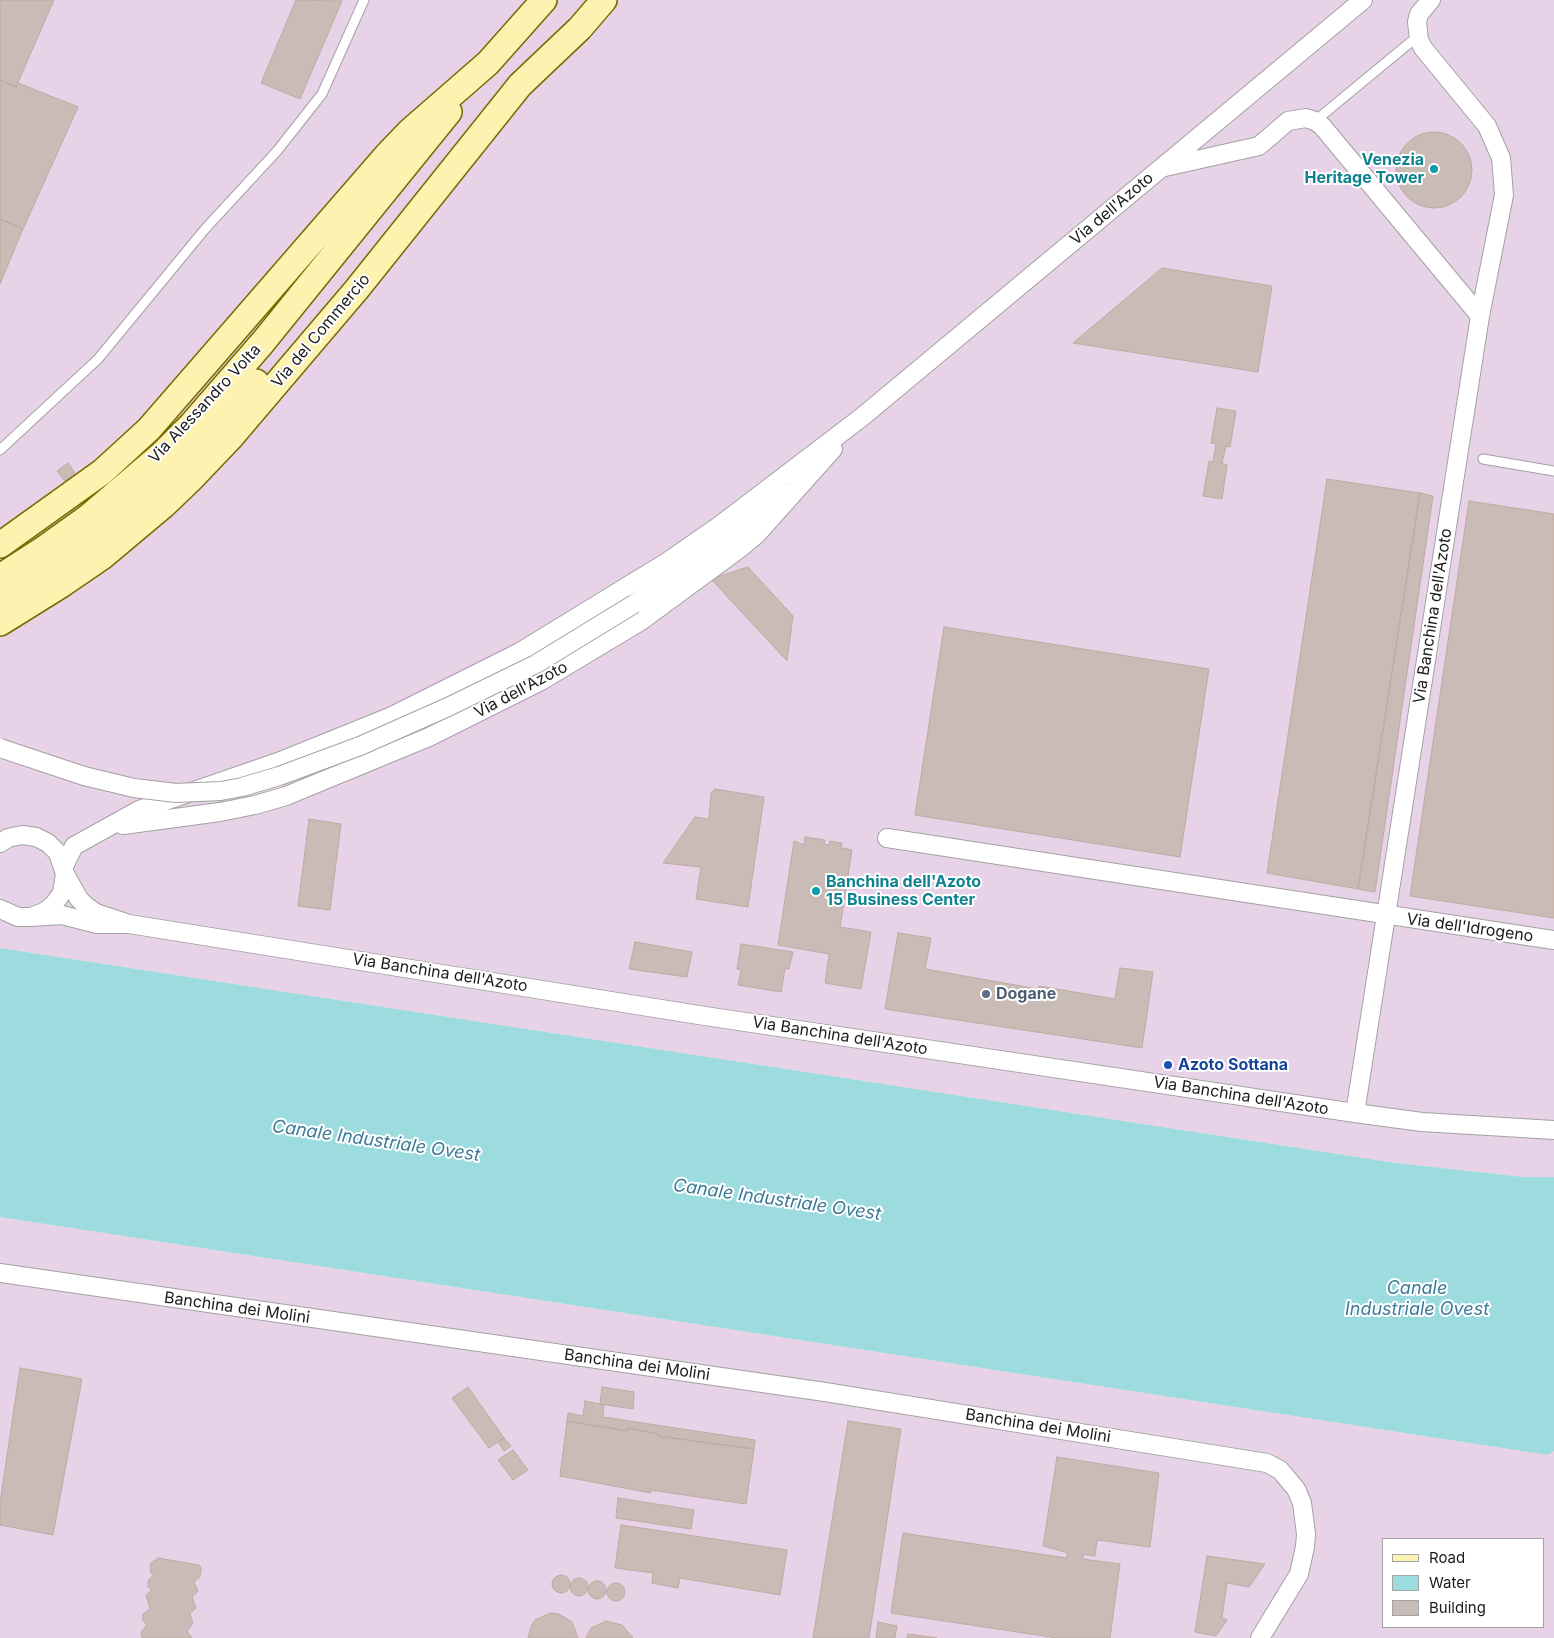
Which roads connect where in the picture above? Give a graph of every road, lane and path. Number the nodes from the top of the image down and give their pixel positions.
1 (364, 0) edge
2 (544, 0) edge
3 (604, 0) edge
4 (1363, 0) edge
5 (1431, 0) edge
6 (1418, 36) junction
7 (488, 63) junction
8 (520, 85) junction
9 (1315, 121) junction
10 (1162, 167) junction
11 (331, 276) junction
12 (1480, 316) junction
13 (862, 417) junction
14 (0, 450) edge
15 (1483, 458) dead end
16 (1554, 471) edge
17 (0, 544) edge
18 (0, 577) edge
19 (0, 602) edge
20 (0, 623) edge
21 (0, 748) edge
22 (107, 827) junction
23 (887, 838) dead end
24 (0, 843) edge
25 (64, 870) junction
26 (0, 909) edge
27 (1386, 916) junction
28 (31, 917) junction
29 (129, 924) junction
30 (1554, 940) edge
31 (1354, 1113) junction
32 (1554, 1130) edge
33 (0, 1273) edge
34 (1260, 1638) edge

1 - 14 lane
2 - 7 street
3 - 8 street, Via del Commercio
4 - 10 street, Via dell'Azoto
5 - 6 street
6 - 9 lane
6 - 12 street, Via Banchina dell'Azoto
7 - 11 street
7 - 17 street
8 - 11 street
8 - 20 street, Via del Commercio
9 - 10 street
9 - 12 street
10 - 13 street, Via dell'Azoto
11 - 18 street, Via Alessandro Volta
11 - 19 street, Via Alessandro Volta
12 - 27 street, Via Banchina dell'Azoto
13 - 21 street, Via dell'Azoto, bridge
13 - 22 street, Via dell'Azoto
13 - 22 street, Via dell'Azoto
15 - 16 lane
22 - 25 street, Via dell'Azoto
23 - 27 street, Via dell'Idrogeno
24 - 25 street
25 - 28 street, Via dell'Azoto
25 - 29 street
26 - 28 street
27 - 30 street, Via dell'Idrogeno
27 - 31 street, Via Banchina dell'Azoto
28 - 29 street
29 - 31 street, Via Banchina dell'Azoto
31 - 32 street, Via Banchina dell'Azoto
33 - 34 street, Banchina dei Molini

